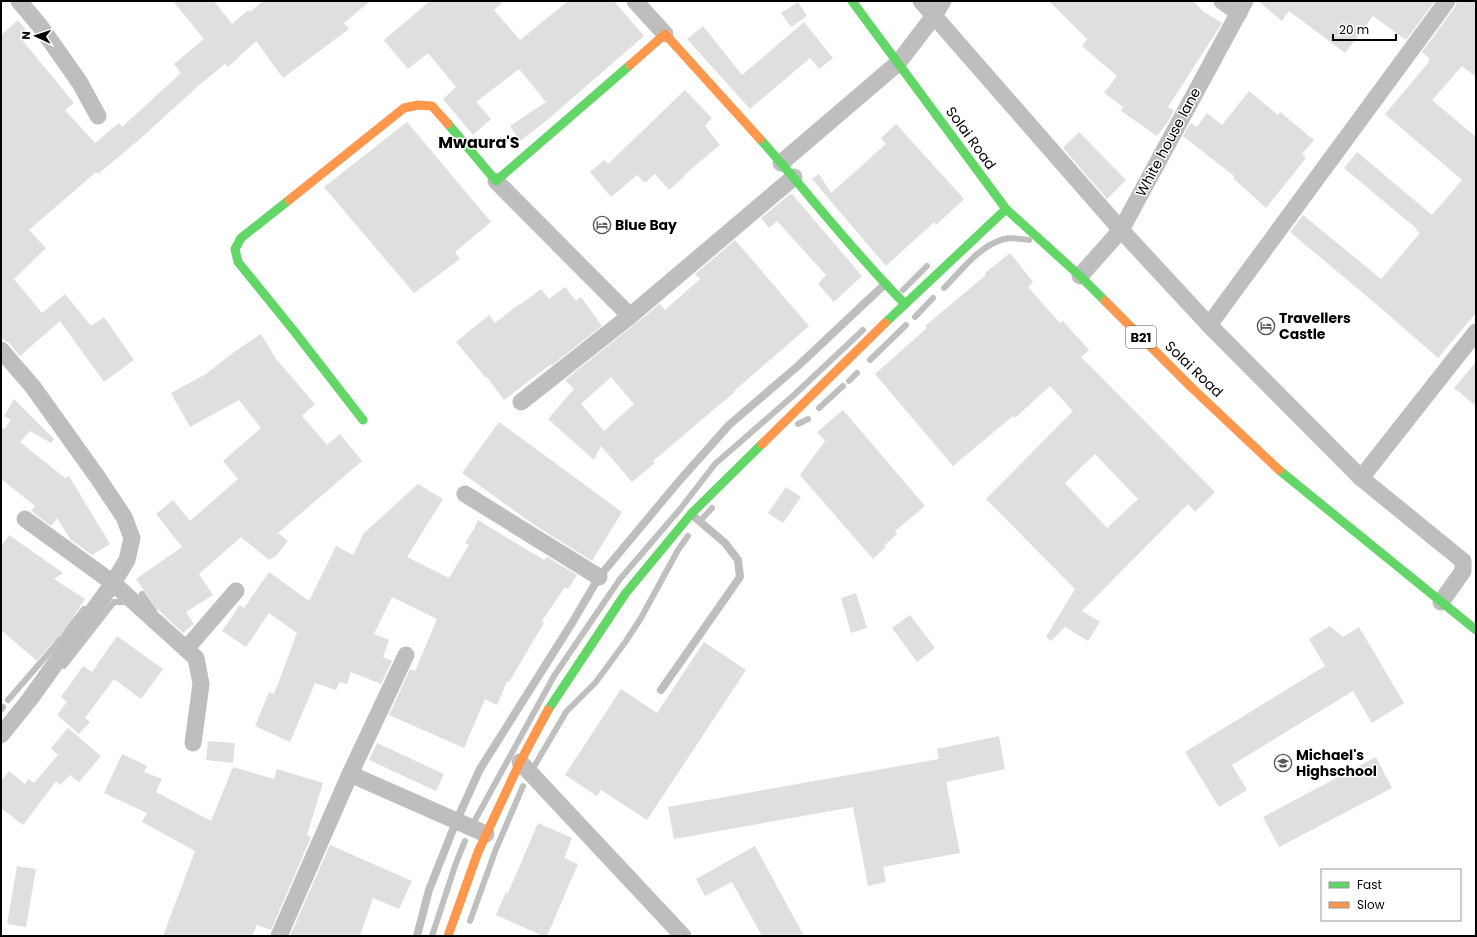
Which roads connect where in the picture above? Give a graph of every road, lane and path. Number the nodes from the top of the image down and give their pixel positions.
1 (19, 1) edge
2 (635, 1) edge
3 (852, 1) edge
4 (921, 1) edge
5 (943, 1) edge
6 (1222, 1) edge
7 (1447, 1) edge
8 (1242, 7) edge
9 (934, 16) junction
10 (665, 34) junction
11 (898, 63) junction
12 (98, 116) dead end
13 (781, 163) junction
14 (794, 177) junction
15 (496, 181) junction
16 (1006, 209) junction
17 (1121, 230) junction
18 (1080, 276) junction
19 (885, 284) junction
20 (905, 304) junction
21 (630, 316) junction
22 (1209, 325) junction
23 (1476, 332) edge
24 (1, 350) edge
25 (521, 402) dead end
26 (363, 420) dead end
27 (1362, 478) junction
28 (465, 494) dead end
29 (691, 514) junction
30 (25, 519) dead end
31 (599, 577) junction
32 (113, 583) junction
33 (236, 591) dead end
34 (1440, 602) junction
35 (1476, 630) edge
36 (186, 648) junction
37 (406, 655) dead end
38 (661, 690) dead end
39 (1, 735) edge
40 (193, 743) dead end
41 (520, 762) junction
42 (350, 774) junction
43 (456, 822) junction
44 (486, 834) junction
45 (279, 936) edge
46 (417, 936) edge
47 (448, 936) edge
48 (683, 936) edge

1 - 12 street
2 - 10 street
3 - 11 main road, Solai Road / B21
4 - 9 street
5 - 9 street
6 - 8 street
7 - 22 street
8 - 17 street, White house lane
9 - 11 street
9 - 17 street
10 - 13 main road
10 - 15 main road
11 - 13 street
11 - 16 main road, Solai Road / B21
13 - 14 main road
14 - 19 main road
14 - 21 street
15 - 21 street
15 - 26 main road
16 - 18 main road, Solai Road / B21
16 - 20 main road
17 - 18 street, White house lane
17 - 22 street
18 - 34 main road, Solai Road / B21
19 - 20 main road
19 - 31 lane
20 - 29 main road
21 - 25 street
22 - 27 street
23 - 27 street
24 - 32 street
27 - 34 street
28 - 31 street
29 - 38 lane
29 - 41 main road
30 - 32 street
31 - 43 lane
32 - 36 street
32 - 39 street
33 - 36 street
34 - 35 main road, Solai Road / B21
36 - 40 street
37 - 42 street
41 - 44 main road
41 - 48 street
42 - 43 street
42 - 45 street
43 - 44 street
43 - 46 lane
44 - 47 main road

